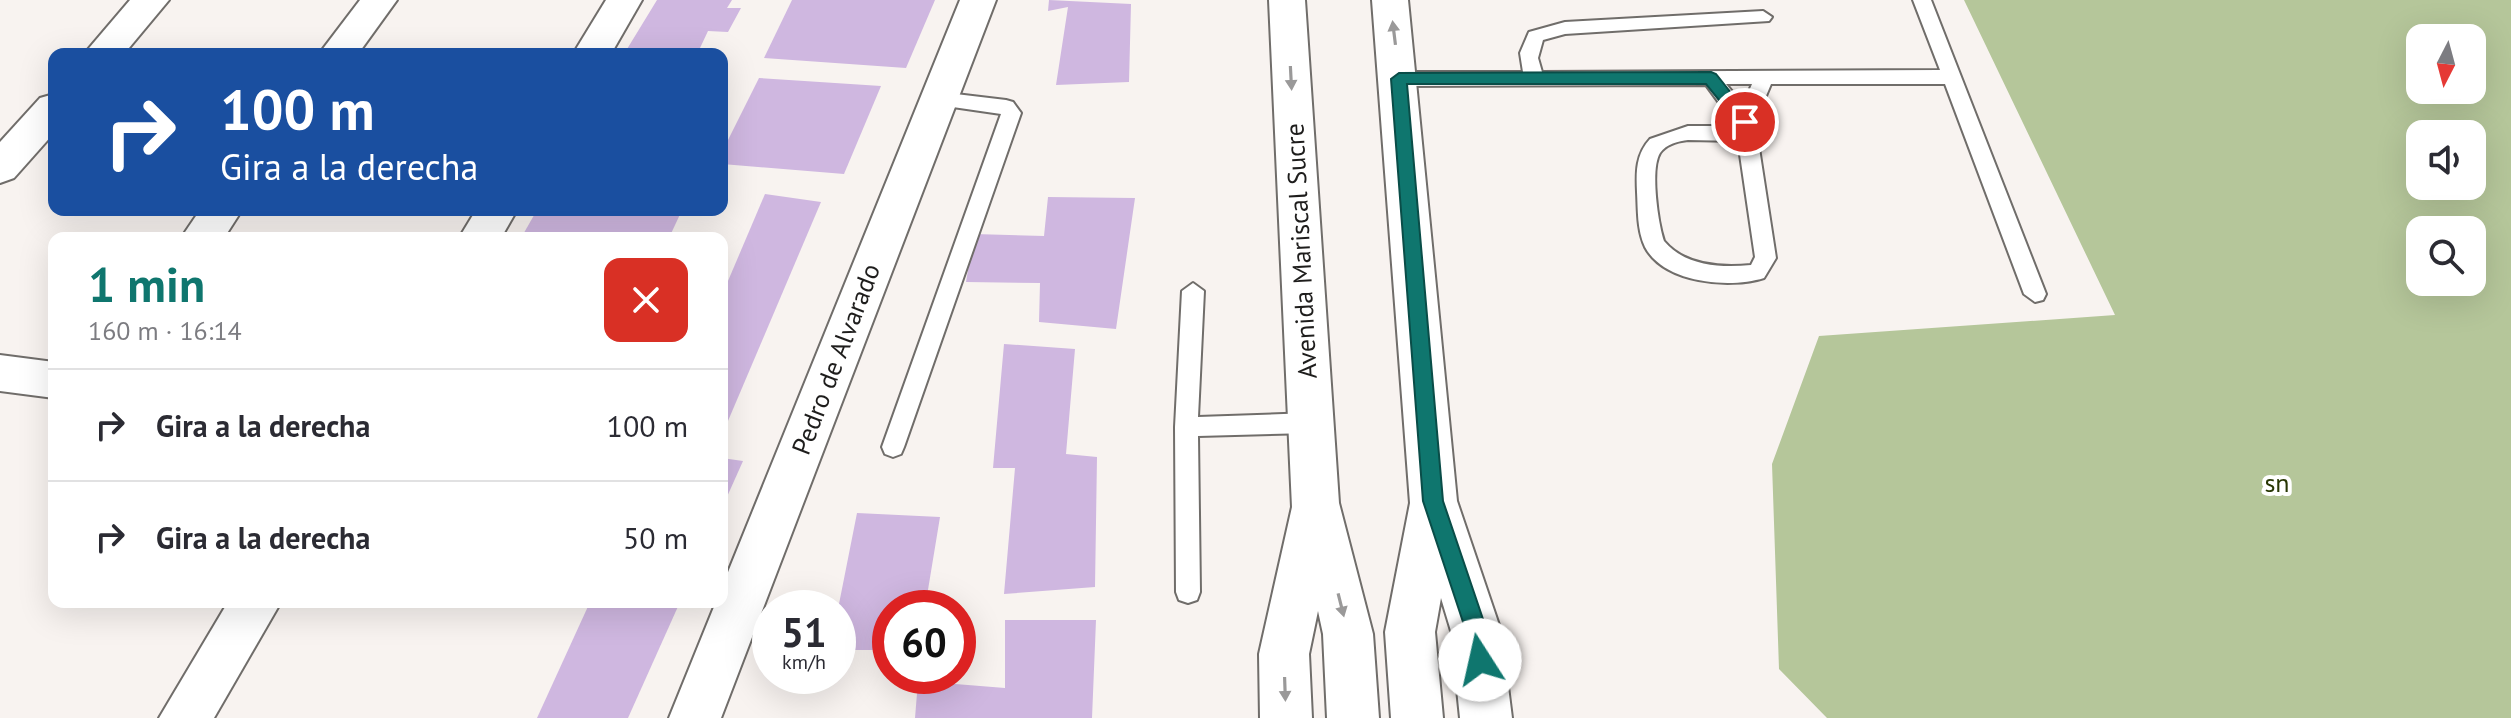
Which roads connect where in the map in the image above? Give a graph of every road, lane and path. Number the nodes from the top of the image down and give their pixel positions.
1 (151, 0) edge
2 (379, 0) edge
3 (624, 0) edge
4 (978, 0) edge
5 (1287, 0) edge
6 (1390, 0) edge
7 (1922, 0) edge
8 (1763, 17) dead end
9 (108, 48) edge
10 (343, 48) edge
11 (596, 48) edge
12 (1952, 77) junction
13 (1711, 78) junction
14 (1764, 78) junction
15 (1399, 79) junction
16 (1536, 79) junction
17 (939, 99) junction
18 (48, 115) edge
19 (1747, 128) junction
20 (0, 168) edge
21 (1193, 291) dead end
22 (2035, 294) dead end
23 (0, 373) edge
24 (48, 379) edge
25 (1311, 423) junction
26 (1186, 427) junction
27 (893, 447) dead end
28 (1433, 501) junction
29 (1315, 503) junction
30 (1188, 592) dead end
31 (252, 608) edge
32 (185, 718) edge
33 (695, 718) edge
34 (1286, 718) edge
35 (1353, 718) edge
36 (1417, 718) edge
37 (1486, 718) edge

1 - 9 main road
2 - 10 main road
3 - 11 main road
4 - 17 main road, Pedro de Alvarado
5 -> 25 main road, Avenida Mariscal Sucre
15 -> 6 main road
7 - 12 lane
8 - 16 lane
12 - 14 lane
12 - 22 lane
13 - 14 lane
13 - 16 lane
13 - 19 lane
14 - 19 lane
15 - 16 lane
15 - 28 main road
17 - 27 lane
17 - 33 main road, Pedro de Alvarado
18 - 20 main road
19 - 19 lane
21 - 26 lane
23 - 24 main road
25 - 26 lane
25 - 29 main road, Avenida Mariscal Sucre
26 - 30 lane
28 - 36 main road
28 - 37 main road
29 -> 34 main road, Avenida Mariscal Sucre
29 -> 35 main road, Avenida Mariscal Sucre
31 - 32 main road

